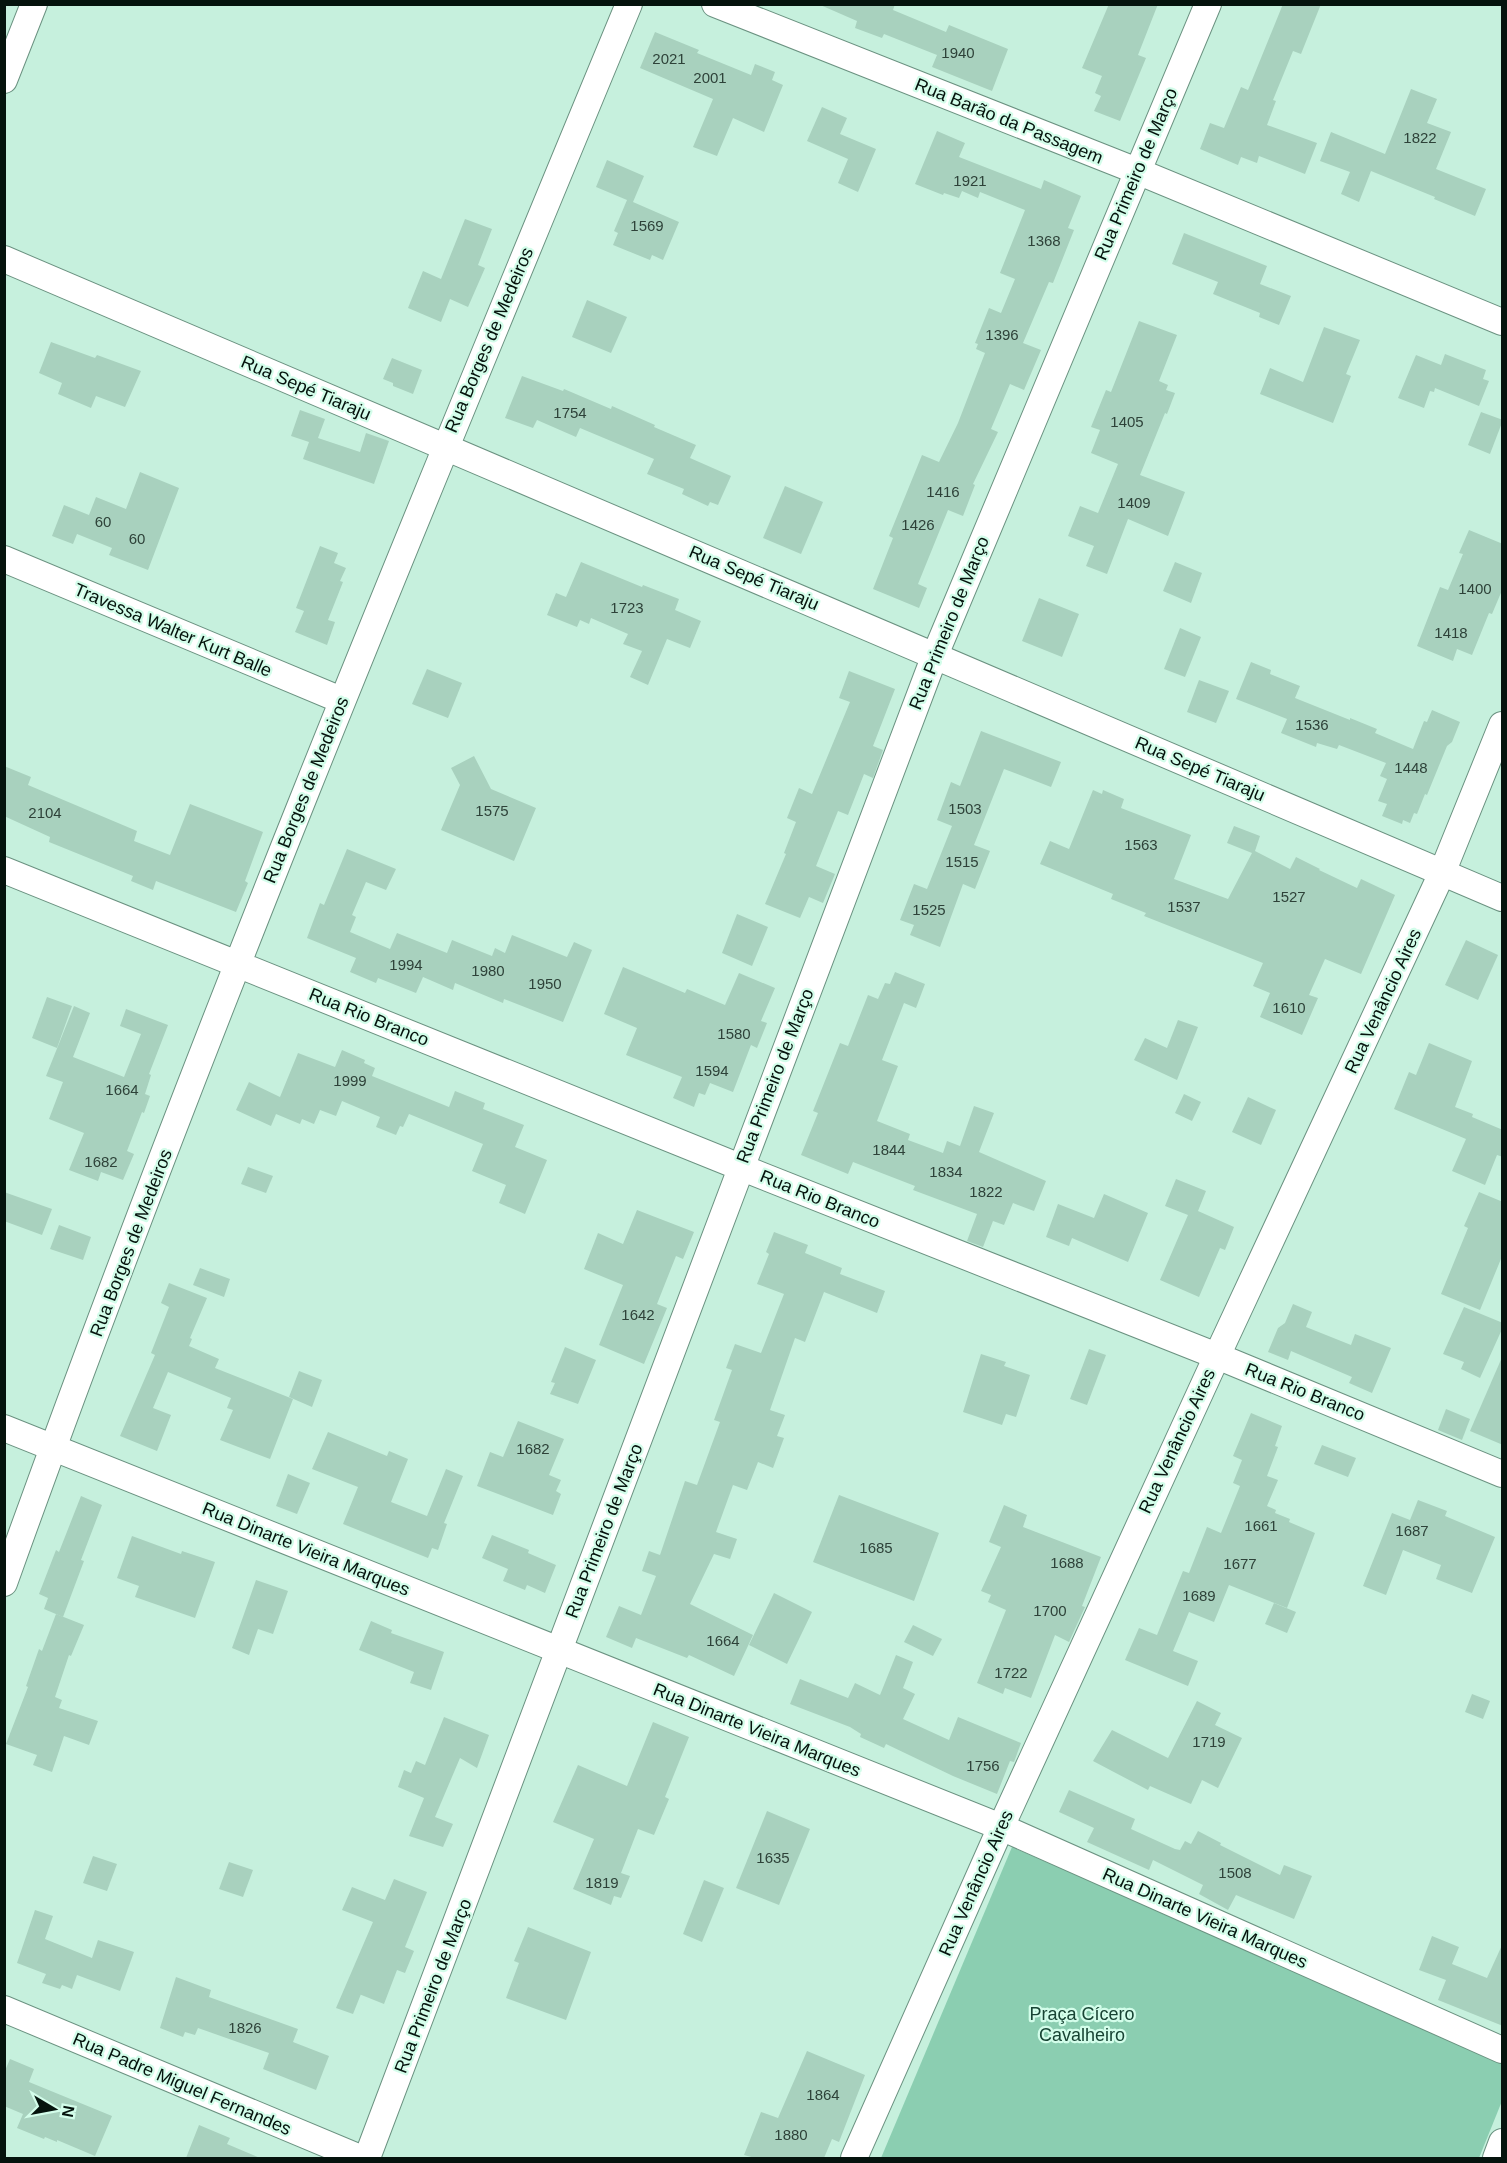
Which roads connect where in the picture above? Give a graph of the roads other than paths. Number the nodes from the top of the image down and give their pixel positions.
1 (34, 4) edge
2 (629, 4) edge
3 (715, 4) edge
4 (1208, 4) edge
5 (4, 80) edge
6 (1137, 171) junction
7 (4, 259) edge
8 (1503, 322) edge
9 (445, 447) junction
10 (4, 559) edge
11 (935, 655) junction
12 (341, 700) junction
13 (1503, 725) edge
14 (4, 870) edge
15 (1442, 873) junction
16 (1503, 898) edge
17 (237, 964) junction
18 (740, 1167) junction
19 (1216, 1356) junction
20 (4, 1428) edge
21 (53, 1447) junction
22 (1503, 1474) edge
23 (4, 1584) edge
24 (559, 1651) junction
25 (1001, 1827) junction
26 (4, 2009) edge
27 (1503, 2050) edge
28 (1503, 2142) edge
29 (360, 2158) edge
30 (367, 2158) edge
31 (854, 2158) edge
32 (1496, 2158) edge

1 - 5 street
2 - 9 street, Rua Borges de Medeiros
3 - 6 street, Rua Barão da Passagem
4 - 6 street, Rua Primeiro de Março
6 - 8 street, Rua Barão da Passagem
6 - 11 street, Rua Primeiro de Março
7 - 9 street, Rua Sepé Tiaraju
9 - 11 street, Rua Sepé Tiaraju
9 - 12 street, Rua Borges de Medeiros
10 - 12 street, Travessa Walter Kurt Balle
11 - 15 street, Rua Sepé Tiaraju
11 - 18 street, Rua Primeiro de Março
12 - 17 street, Rua Borges de Medeiros
13 - 15 street, Rua Venâncio Aires
14 - 17 street, Rua Rio Branco
15 - 16 street, Rua Sepé Tiaraju
15 - 19 street, Rua Venâncio Aires
17 - 18 street, Rua Rio Branco
17 - 21 street, Rua Borges de Medeiros
18 - 19 street, Rua Rio Branco
18 - 24 street, Rua Primeiro de Março
19 - 22 street, Rua Rio Branco
19 - 25 street, Rua Venâncio Aires
20 - 21 street, Rua Dinarte Vieira Marques
21 - 23 street, Rua Borges de Medeiros
21 - 24 street, Rua Dinarte Vieira Marques
24 - 25 street, Rua Dinarte Vieira Marques
24 - 30 street, Rua Primeiro de Março
25 - 27 street, Rua Dinarte Vieira Marques
25 - 31 street, Rua Venâncio Aires
26 - 29 street, Rua Padre Miguel Fernandes
28 - 32 street

